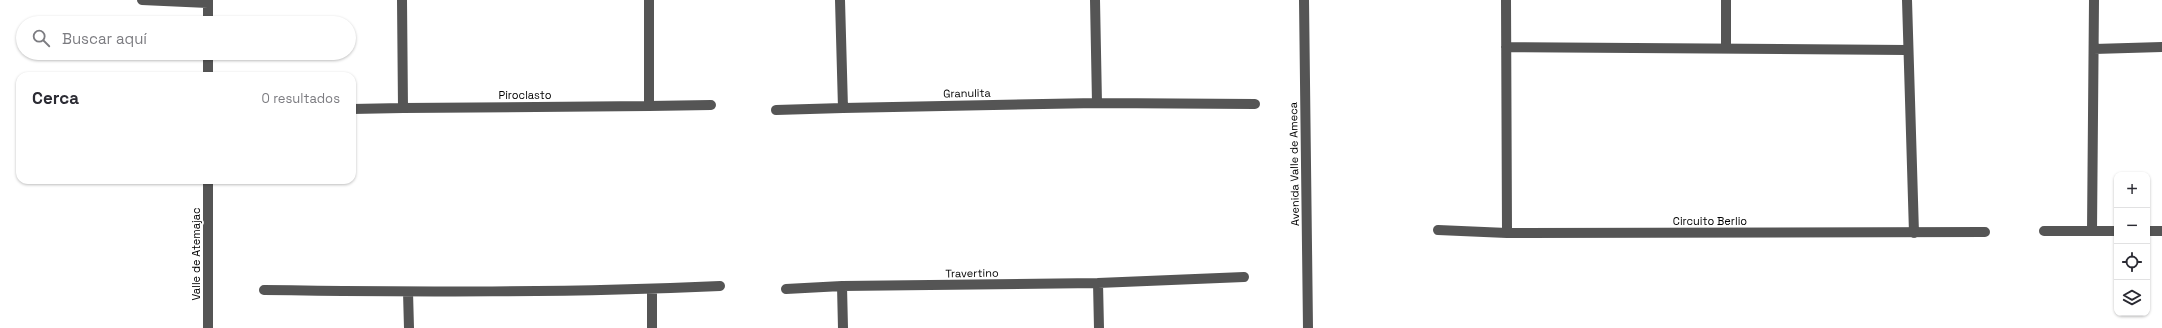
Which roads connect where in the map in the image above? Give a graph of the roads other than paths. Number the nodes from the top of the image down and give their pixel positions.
1 (142, 0) edge
2 (402, 0) edge
3 (649, 0) edge
4 (840, 0) edge
5 (1095, 0) edge
6 (1304, 0) edge
7 (1506, 0) edge
8 (1726, 0) edge
9 (1907, 0) edge
10 (2094, 0) edge
11 (208, 2) edge
12 (208, 16) edge
13 (1506, 47) junction
14 (2162, 47) edge
15 (1726, 48) junction
16 (2094, 49) junction
17 (1908, 50) junction
18 (208, 60) edge
19 (208, 72) edge
20 (1097, 103) junction
21 (1255, 104) dead end
22 (711, 105) dead end
23 (649, 106) junction
24 (403, 108) junction
25 (843, 108) junction
26 (356, 109) edge
27 (776, 110) dead end
28 (208, 184) edge
29 (1438, 230) dead end
30 (2044, 231) dead end
31 (2092, 231) junction
32 (2114, 231) edge
33 (2150, 231) edge
34 (2162, 231) edge
35 (1985, 232) dead end
36 (1507, 233) junction
37 (1914, 233) junction
38 (1244, 277) dead end
39 (1098, 283) junction
40 (720, 286) dead end
41 (842, 286) junction
42 (652, 289) junction
43 (786, 289) dead end
44 (264, 290) dead end
45 (408, 292) junction
46 (208, 328) edge
47 (409, 328) edge
48 (652, 328) edge
49 (843, 328) edge
50 (1098, 328) edge
51 (1308, 328) edge

1 - 11 street
2 - 24 street
3 - 23 street
4 - 25 street
5 - 20 street
6 - 51 street, Avenida Valle de Ameca
7 - 13 street
8 - 15 street
9 - 17 street
10 - 16 street
11 - 12 street
13 - 15 street
13 - 36 street
14 - 16 street
15 - 17 street
16 - 31 street
17 - 37 street
18 - 19 street
20 - 21 street, Granulita
20 - 25 street, Granulita
22 - 23 street, Piroclasto
23 - 24 street, Piroclasto
24 - 26 street, Piroclasto
25 - 27 street, Granulita
28 - 46 street, Valle de Atemajac
29 - 36 street, Circuito Berlio
30 - 31 street
31 - 32 street
33 - 34 street
35 - 37 street, Circuito Berlio
36 - 37 street, Circuito Berlio
38 - 39 street, Travertino
39 - 41 street, Travertino
39 - 50 street
40 - 42 street
41 - 43 street, Travertino
41 - 49 street
42 - 45 street
42 - 48 street
44 - 45 street
45 - 47 street

